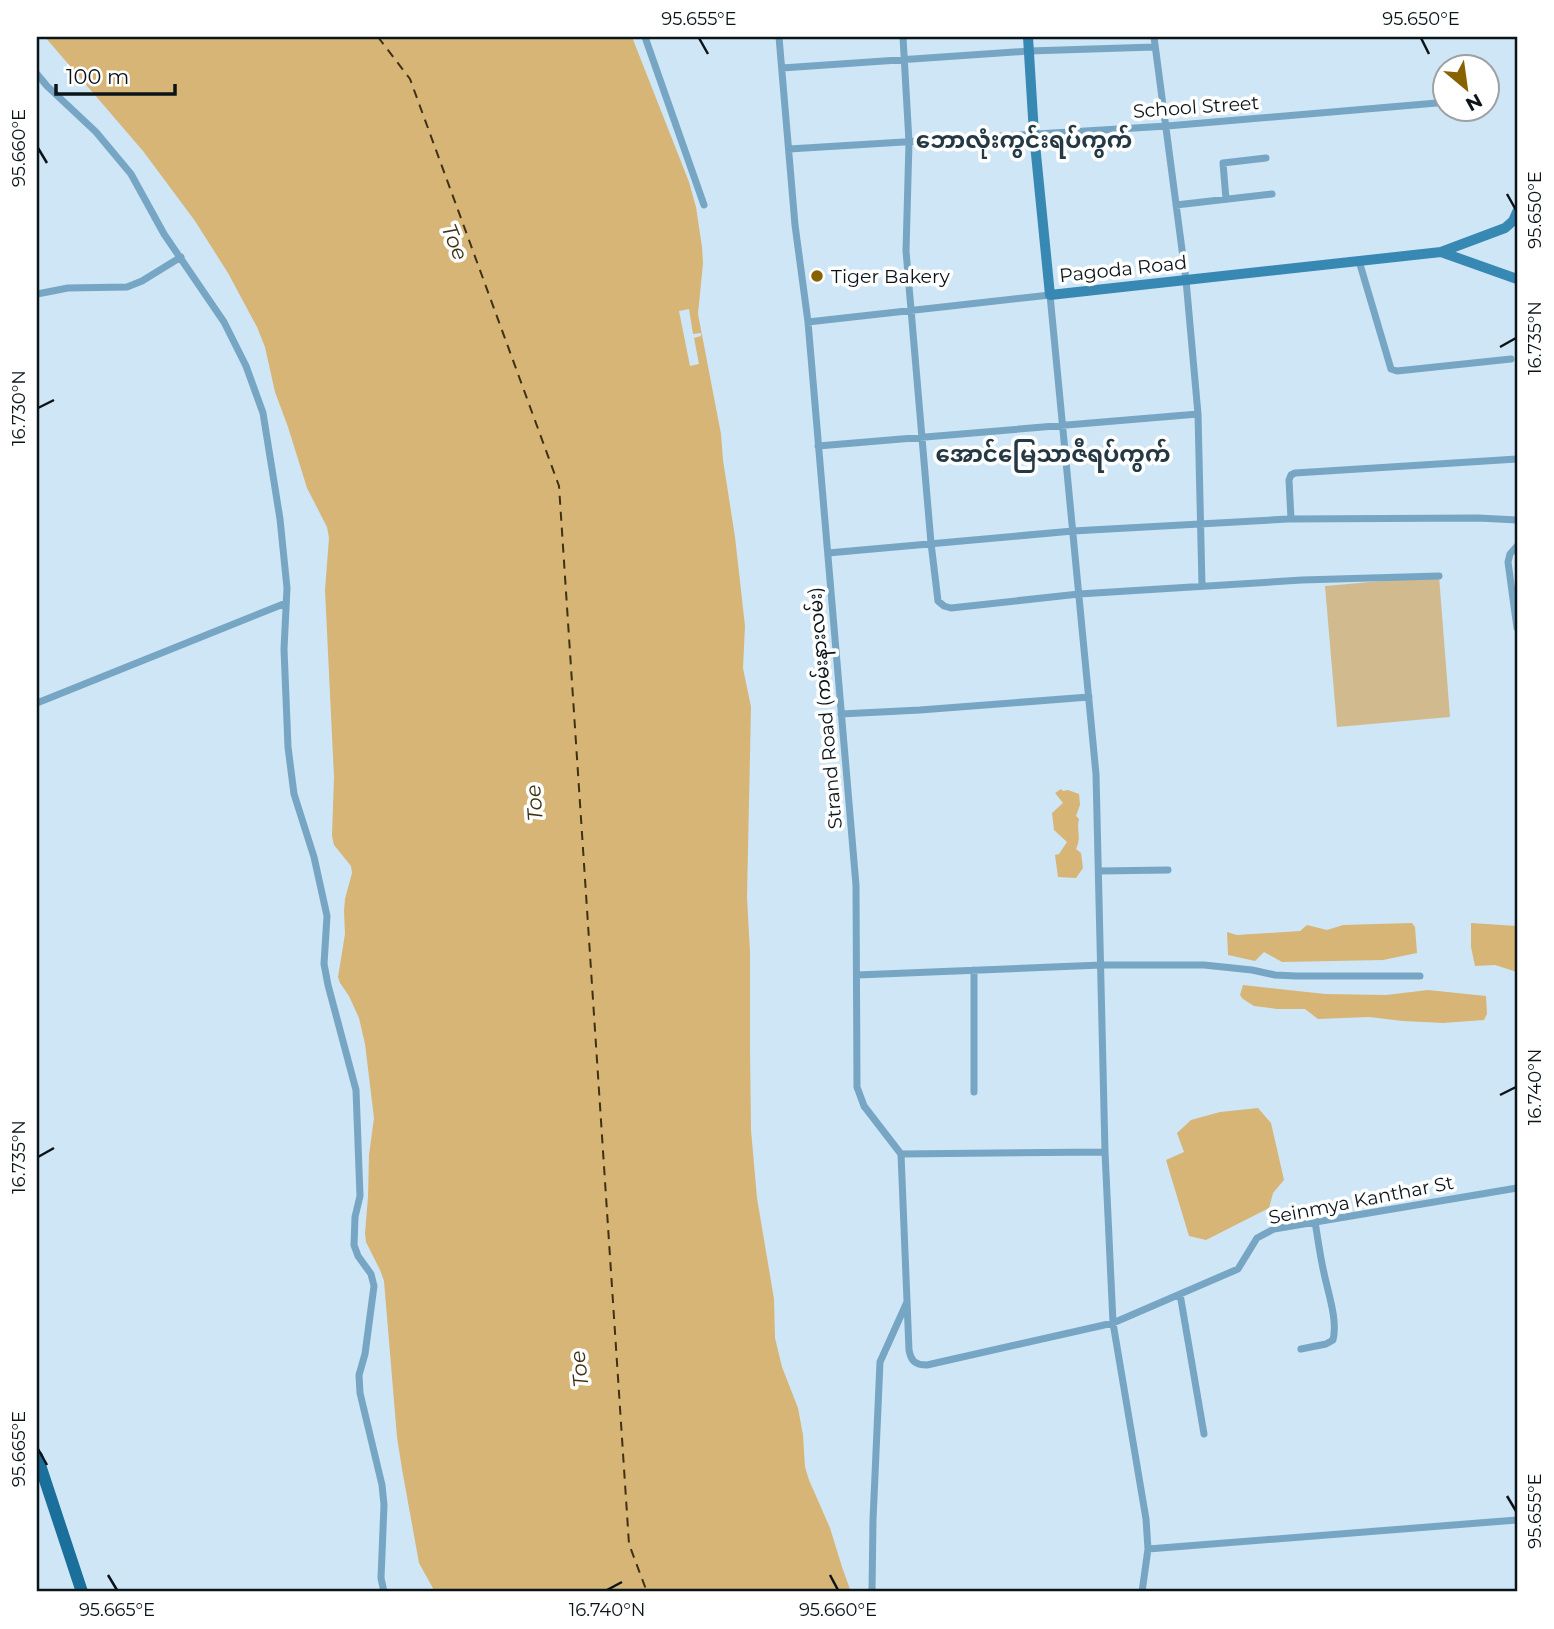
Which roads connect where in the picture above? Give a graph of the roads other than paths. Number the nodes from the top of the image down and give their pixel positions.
1 (645, 37) edge
2 (779, 37) edge
3 (903, 37) edge
4 (1028, 37) edge
5 (1154, 37) edge
6 (1155, 47) junction
7 (1029, 51) junction
8 (904, 60) junction
9 (782, 68) junction
10 (37, 74) edge
11 (1432, 103) edge
12 (1167, 126) junction
13 (1034, 134) junction
14 (909, 142) junction
15 (789, 149) junction
16 (1266, 158) dead end
17 (1272, 194) dead end
18 (1226, 199) junction
19 (705, 205) dead end
20 (1176, 205) junction
21 (1517, 212) edge
22 (1441, 252) junction
23 (181, 257) junction
24 (1359, 261) junction
25 (1517, 279) edge
26 (1186, 280) junction
27 (37, 294) edge
28 (1050, 295) junction
29 (911, 310) junction
30 (808, 321) junction
31 (1511, 359) dead end
32 (1198, 414) junction
33 (1063, 426) junction
34 (922, 438) junction
35 (818, 446) junction
36 (1517, 459) edge
37 (1291, 519) junction
38 (1517, 520) edge
39 (1201, 524) junction
40 (1073, 531) junction
41 (931, 543) junction
42 (1517, 546) edge
43 (828, 553) junction
44 (1439, 576) dead end
45 (1202, 586) junction
46 (1079, 594) junction
47 (1515, 594) edge
48 (286, 603) junction
49 (1517, 628) edge
50 (1089, 697) junction
51 (37, 703) edge
52 (841, 714) junction
53 (1168, 870) dead end
54 (1099, 871) junction
55 (1101, 965) junction
56 (974, 970) junction
57 (857, 975) junction
58 (1420, 976) dead end
59 (974, 1092) dead end
60 (1105, 1152) junction
61 (901, 1154) junction
62 (1517, 1188) edge
63 (1315, 1222) junction
64 (1180, 1294) junction
65 (908, 1300) junction
66 (1113, 1323) junction
67 (1301, 1349) dead end
68 (1204, 1434) dead end
69 (37, 1456) edge
70 (1517, 1520) edge
71 (1148, 1549) junction
72 (82, 1592) edge
73 (383, 1592) edge
74 (873, 1592) edge
75 (1142, 1592) edge

1 - 19 street
2 - 9 street, Strand Road (ကမ်းနားလမ်း)
3 - 8 street
4 - 7 main road
5 - 6 street
6 - 7 street
6 - 12 street
7 - 8 street
7 - 13 main road
8 - 9 street
8 - 14 street
9 - 15 street, Strand Road (ကမ်းနားလမ်း)
10 - 23 street
11 - 12 street, School Street
12 - 13 street, School Street
12 - 20 street
13 - 14 street, School Street
13 - 28 main road
14 - 15 street, School Street
14 - 29 street
15 - 30 street, Strand Road (ကမ်းနားလမ်း)
16 - 18 street
17 - 18 street
18 - 20 street
20 - 26 street
21 - 22 main road, Pagoda Road
22 - 24 main road, Pagoda Road
22 - 25 main road, Pagoda Road
23 - 27 street
23 - 48 street
24 - 26 main road, Pagoda Road
24 - 31 street
26 - 28 main road, Pagoda Road
26 - 32 street
28 - 29 street, Pagoda Road
28 - 33 street
29 - 30 street, Pagoda Road
29 - 34 street
30 - 35 street, Strand Road (ကမ်းနားလမ်း)
32 - 33 street
32 - 39 street
33 - 34 street
33 - 40 street
34 - 35 street
34 - 41 street
35 - 43 street, Strand Road (ကမ်းနားလမ်း)
36 - 37 street
37 - 38 street
37 - 39 street
39 - 40 street
39 - 45 street
40 - 41 street
40 - 46 street
41 - 43 street
41 - 46 street
42 - 47 street
43 - 52 street, Strand Road (ကမ်းနားလမ်း)
44 - 45 street
45 - 46 street
46 - 50 street
47 - 49 street
48 - 51 street
48 - 73 street
50 - 52 street
50 - 54 street
52 - 57 street, Strand Road (ကမ်းနားလမ်း)
53 - 54 street
54 - 55 street
55 - 56 street
55 - 58 street
55 - 60 street
56 - 57 street
56 - 59 street
57 - 61 street, Strand Road (ကမ်းနားလမ်း)
60 - 61 street
60 - 66 street
61 - 65 street
62 - 63 street, Seinmya Kanthar St
63 - 64 street, Seinmya Kanthar St
63 - 67 street
64 - 66 street, Seinmya Kanthar St
64 - 68 street
65 - 66 street, Seinmya Kanthar St
65 - 74 street
66 - 71 street
69 - 72 main road
70 - 71 street
71 - 75 street

